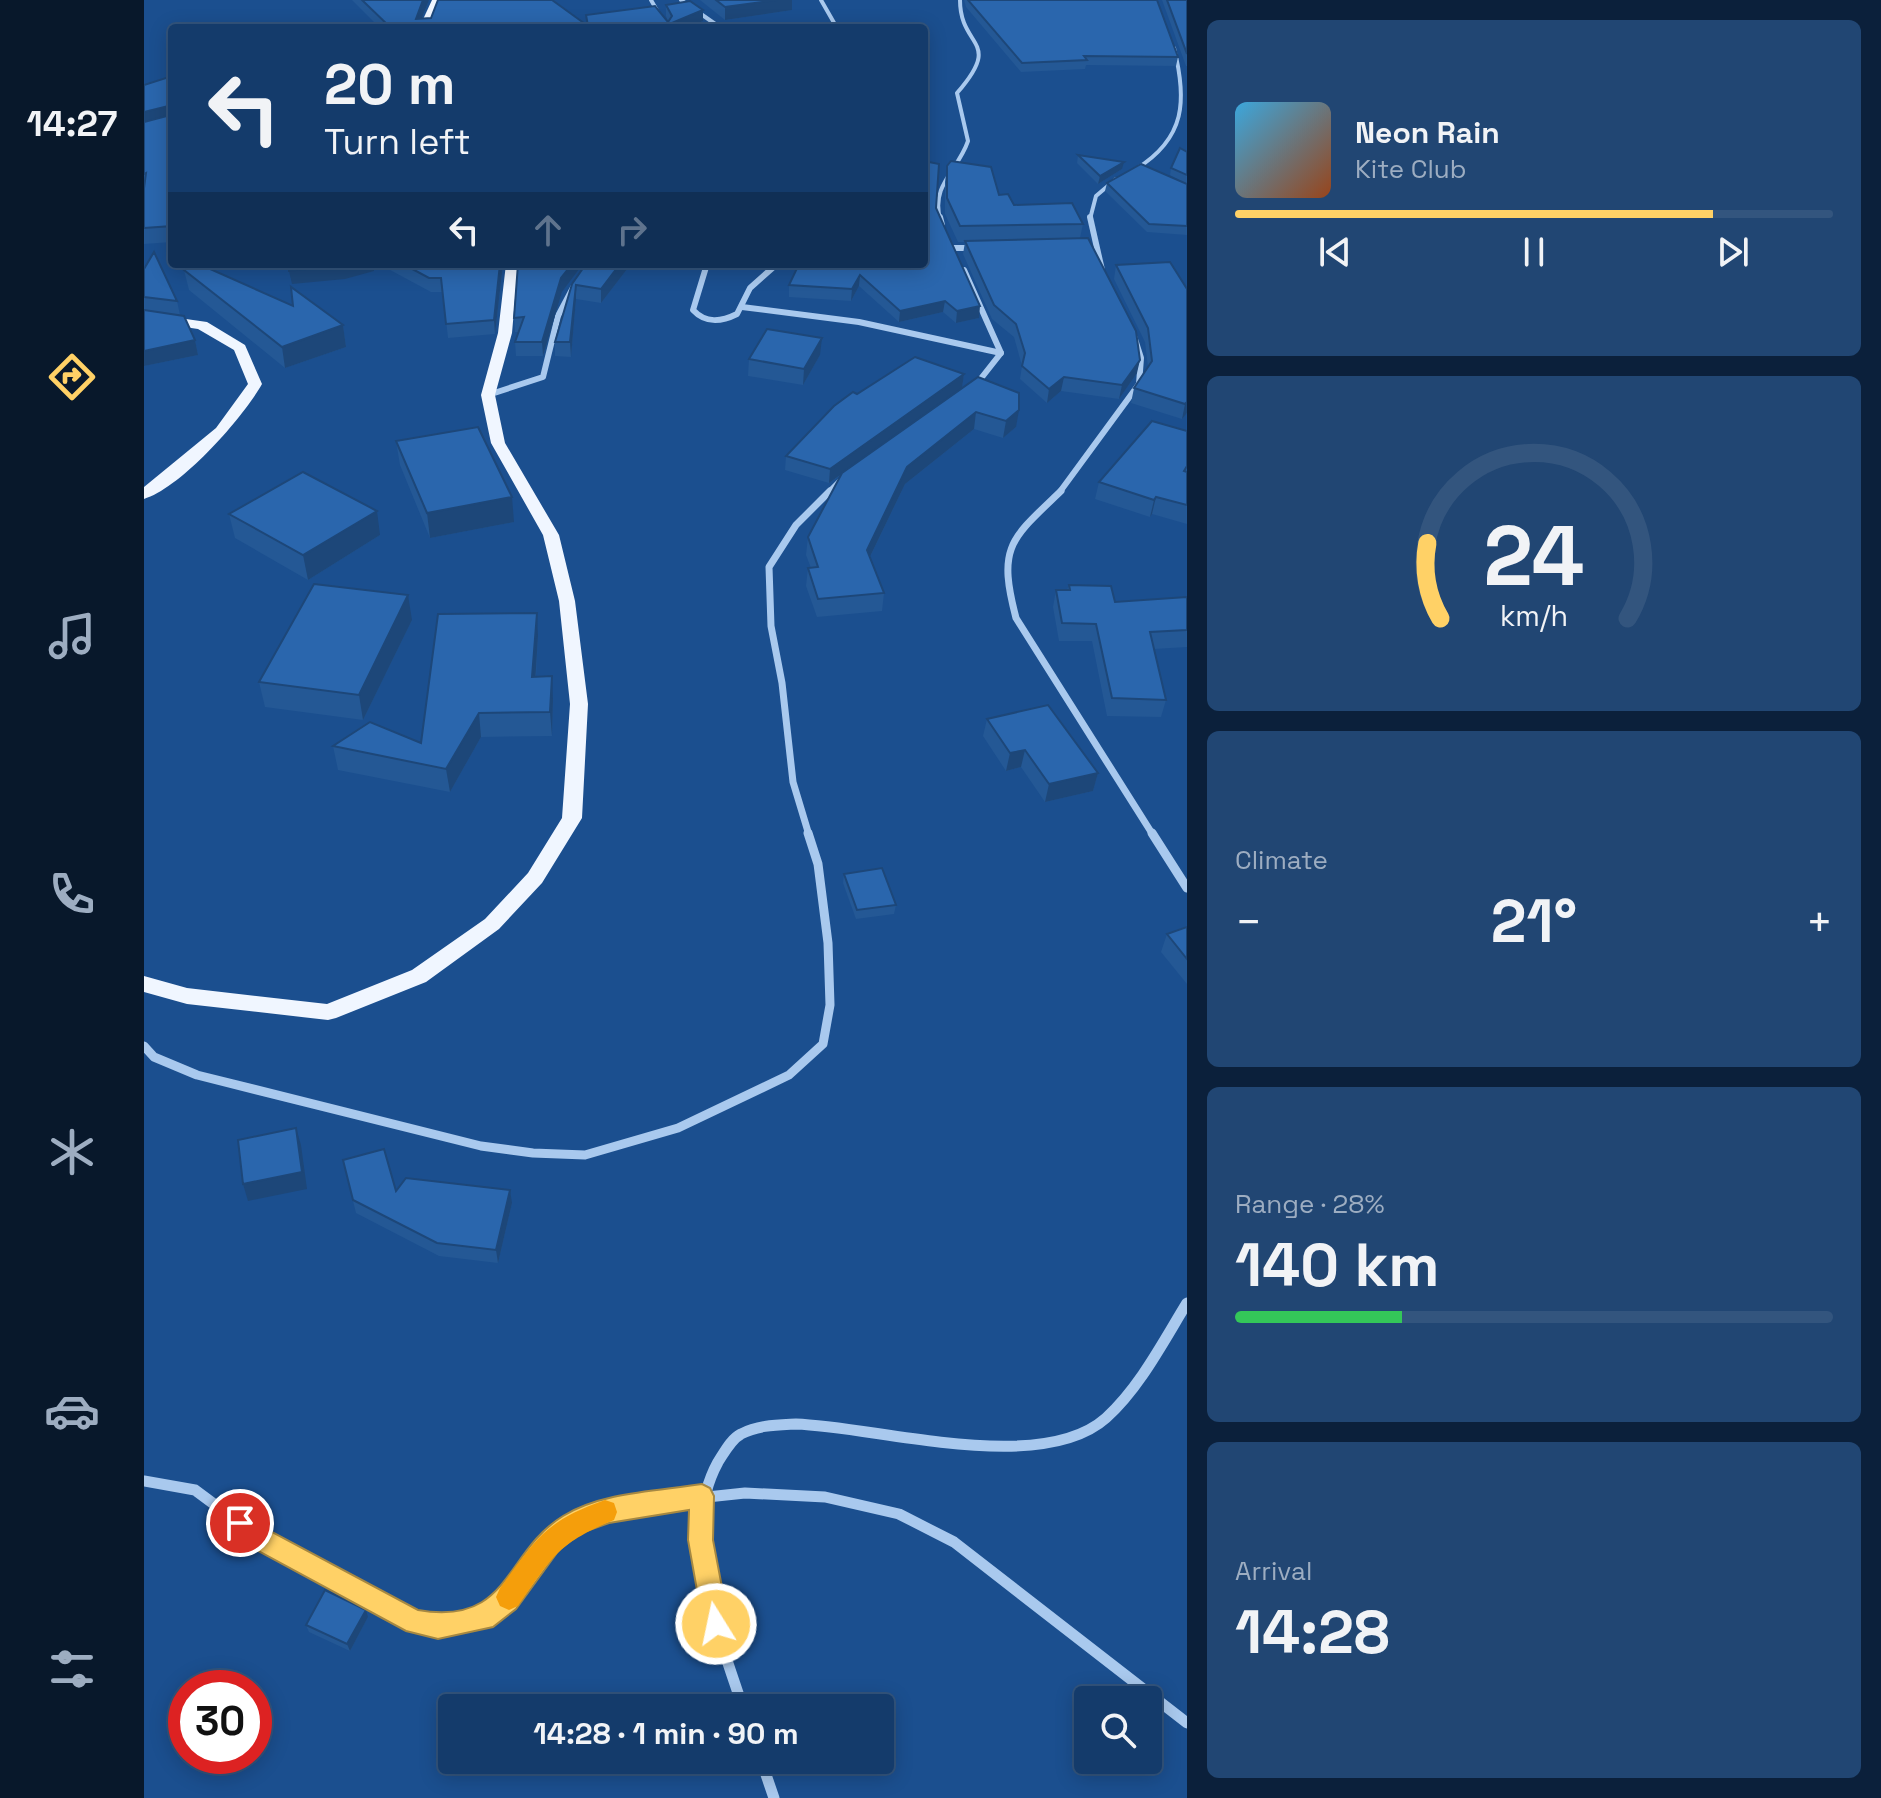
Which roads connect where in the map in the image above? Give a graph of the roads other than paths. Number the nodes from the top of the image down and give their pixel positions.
1 (437, 0) edge
2 (651, 0) edge
3 (681, 0) edge
4 (821, 0) edge
5 (960, 0) edge
6 (426, 24) edge
7 (665, 24) edge
8 (715, 24) edge
9 (835, 24) edge
10 (1171, 40) edge
11 (1140, 167) junction
12 (1154, 172) edge
13 (1095, 245) junction
14 (1080, 246) edge
15 (953, 248) junction
16 (980, 248) edge
17 (512, 268) edge
18 (706, 268) edge
19 (772, 268) edge
20 (582, 274) edge
21 (1105, 277) edge
22 (742, 307) junction
23 (144, 317) edge
24 (1127, 321) edge
25 (1001, 353) junction
26 (963, 394) edge
27 (488, 395) junction
28 (853, 469) edge
29 (144, 494) edge
30 (1187, 888) edge
31 (144, 984) edge
32 (144, 1046) edge
33 (1187, 1303) edge
34 (144, 1481) edge
35 (702, 1496) junction
36 (738, 1694) edge
37 (1187, 1723) edge
38 (766, 1774) edge
39 (774, 1798) edge

1 - 6 main road
2 - 7 street
3 - 8 street
4 - 9 street
5 - 15 street
10 - 11 street
11 - 12 street
11 - 13 street
13 - 14 street
13 - 21 street
15 - 16 street
15 - 25 street
17 - 27 main road
18 - 22 street
19 - 22 street
20 - 27 street
22 - 25 street
23 - 29 main road
24 - 30 street
25 - 26 street
27 - 31 main road
28 - 32 street
33 - 35 street
34 - 35 street
35 - 36 street
35 - 37 street
38 - 39 street

